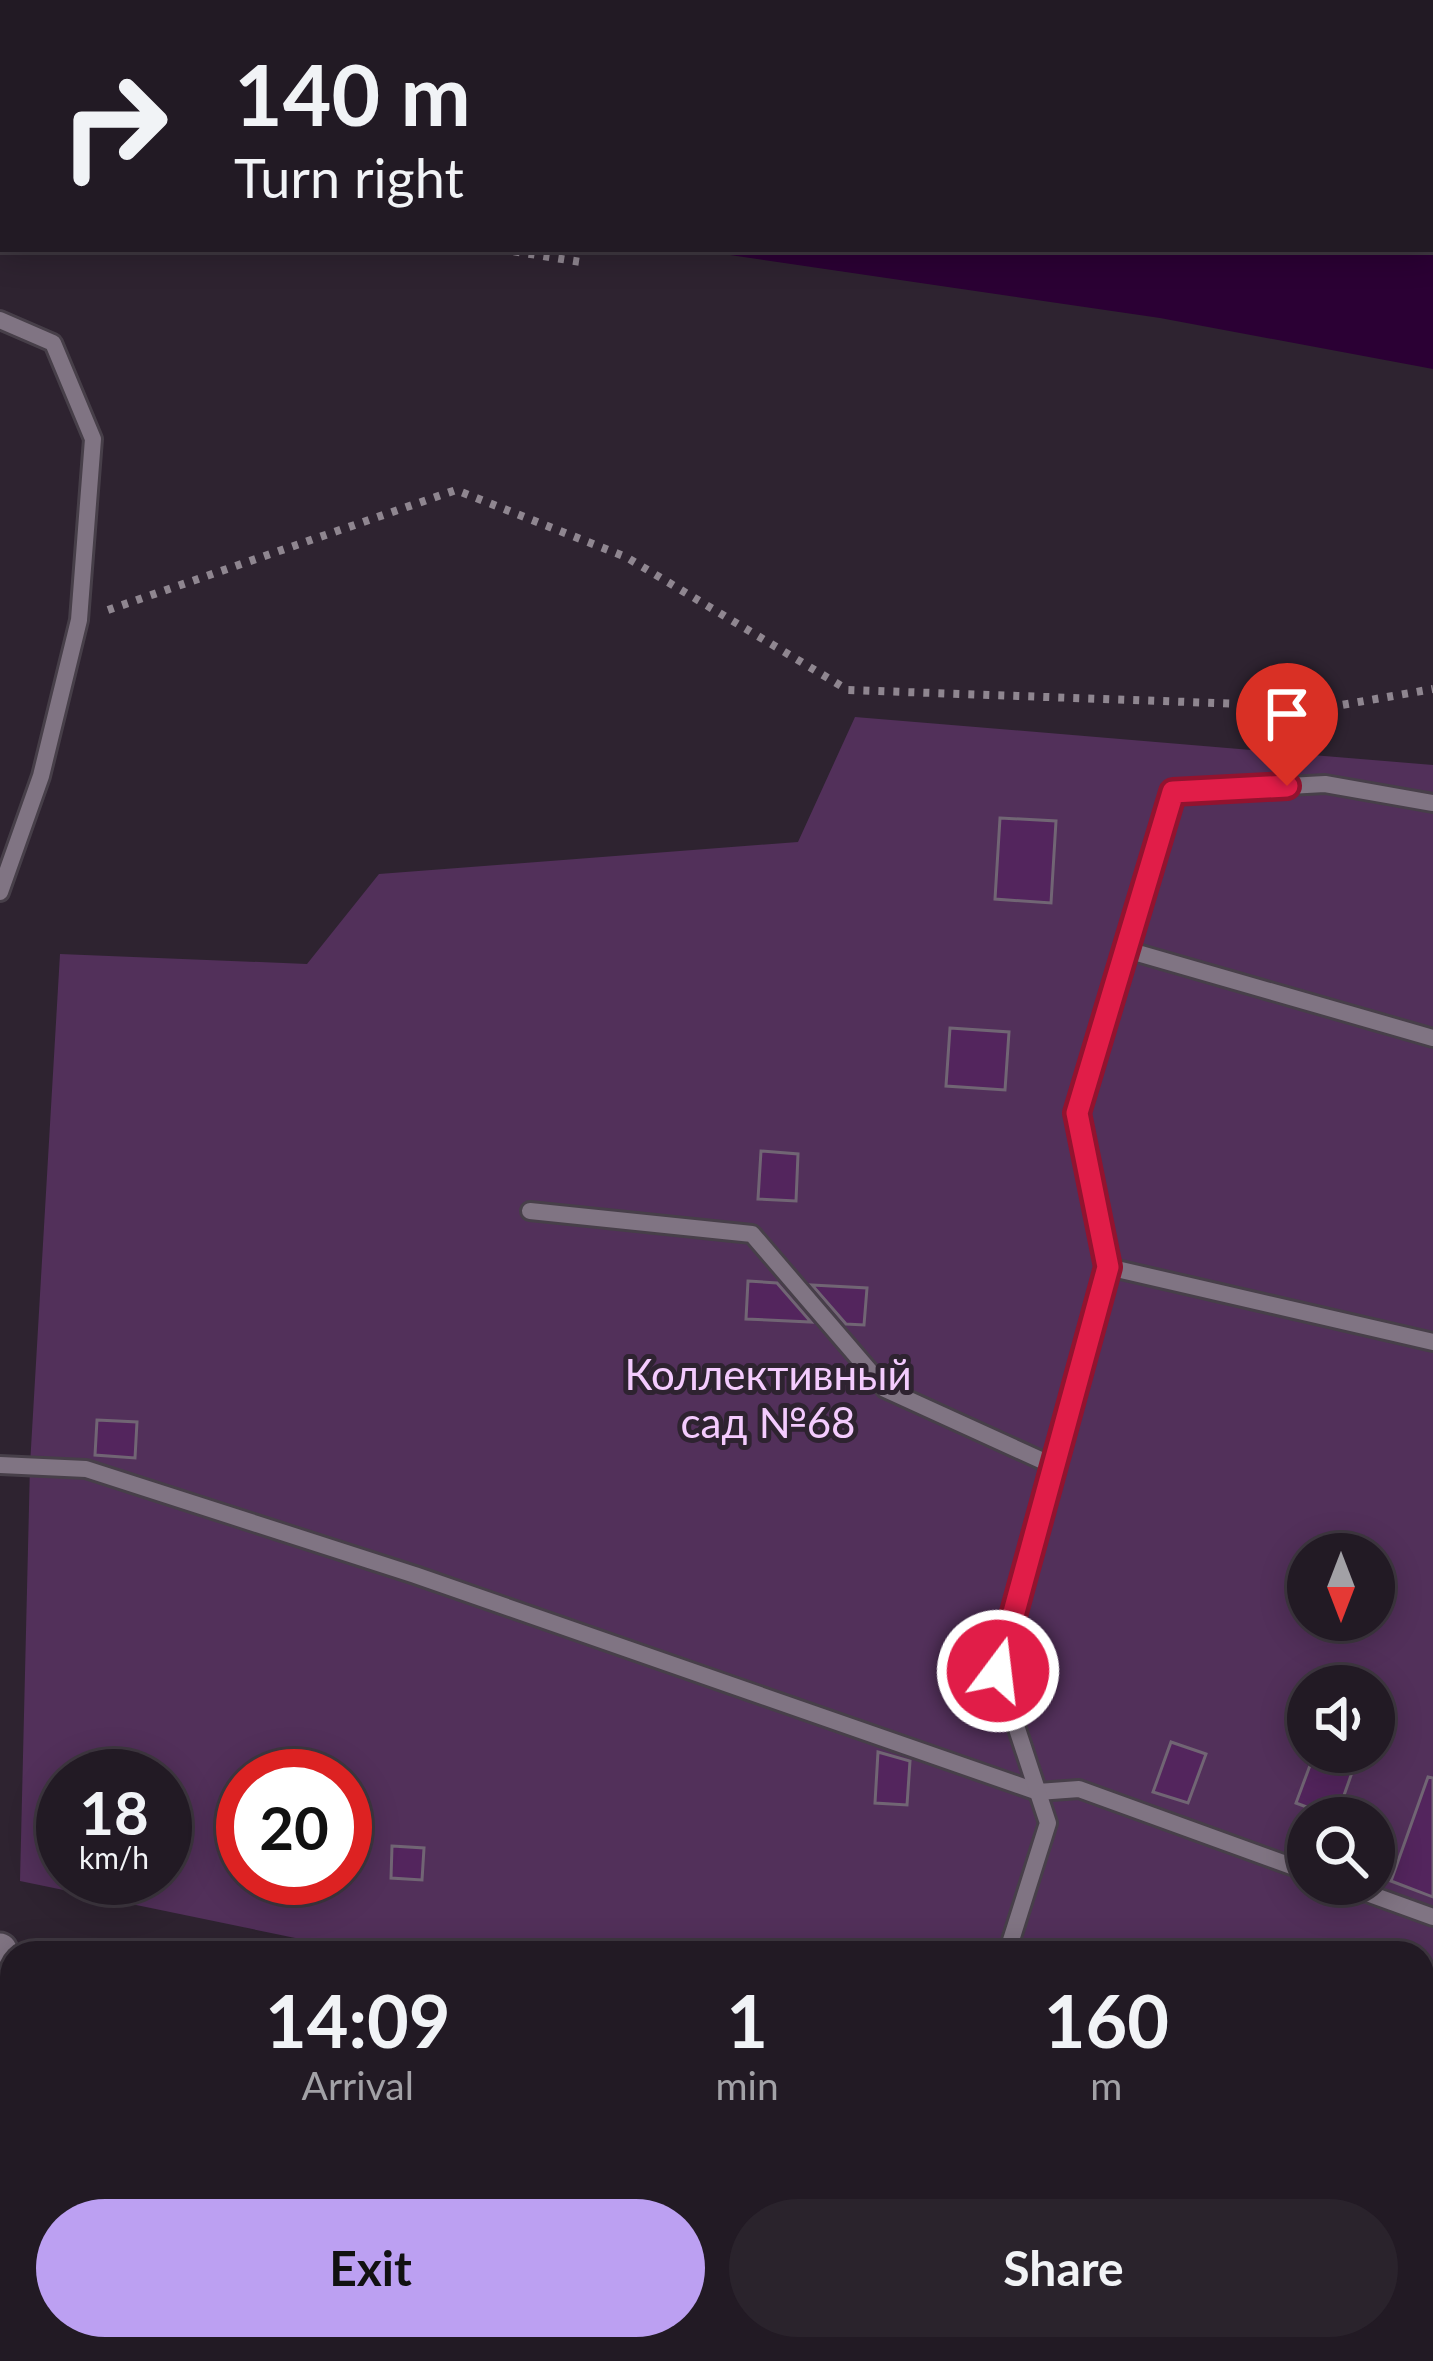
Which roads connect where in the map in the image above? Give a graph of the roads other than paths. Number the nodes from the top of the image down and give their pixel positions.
1 (0, 320) edge
2 (1433, 803) edge
3 (0, 892) edge
4 (1127, 950) junction
5 (1433, 1038) edge
6 (530, 1210) dead end
7 (1108, 1267) junction
8 (1433, 1342) edge
9 (0, 1465) edge
10 (1054, 1466) junction
11 (1038, 1792) junction
12 (1287, 1864) edge
13 (1395, 1903) edge
14 (1433, 1917) edge
15 (1011, 1941) edge

1 - 3 lane
2 - 4 lane
4 - 5 lane
4 - 7 lane
6 - 10 lane
7 - 8 lane
7 - 10 lane
9 - 11 lane
10 - 11 lane
11 - 12 lane
11 - 15 lane
13 - 14 lane

